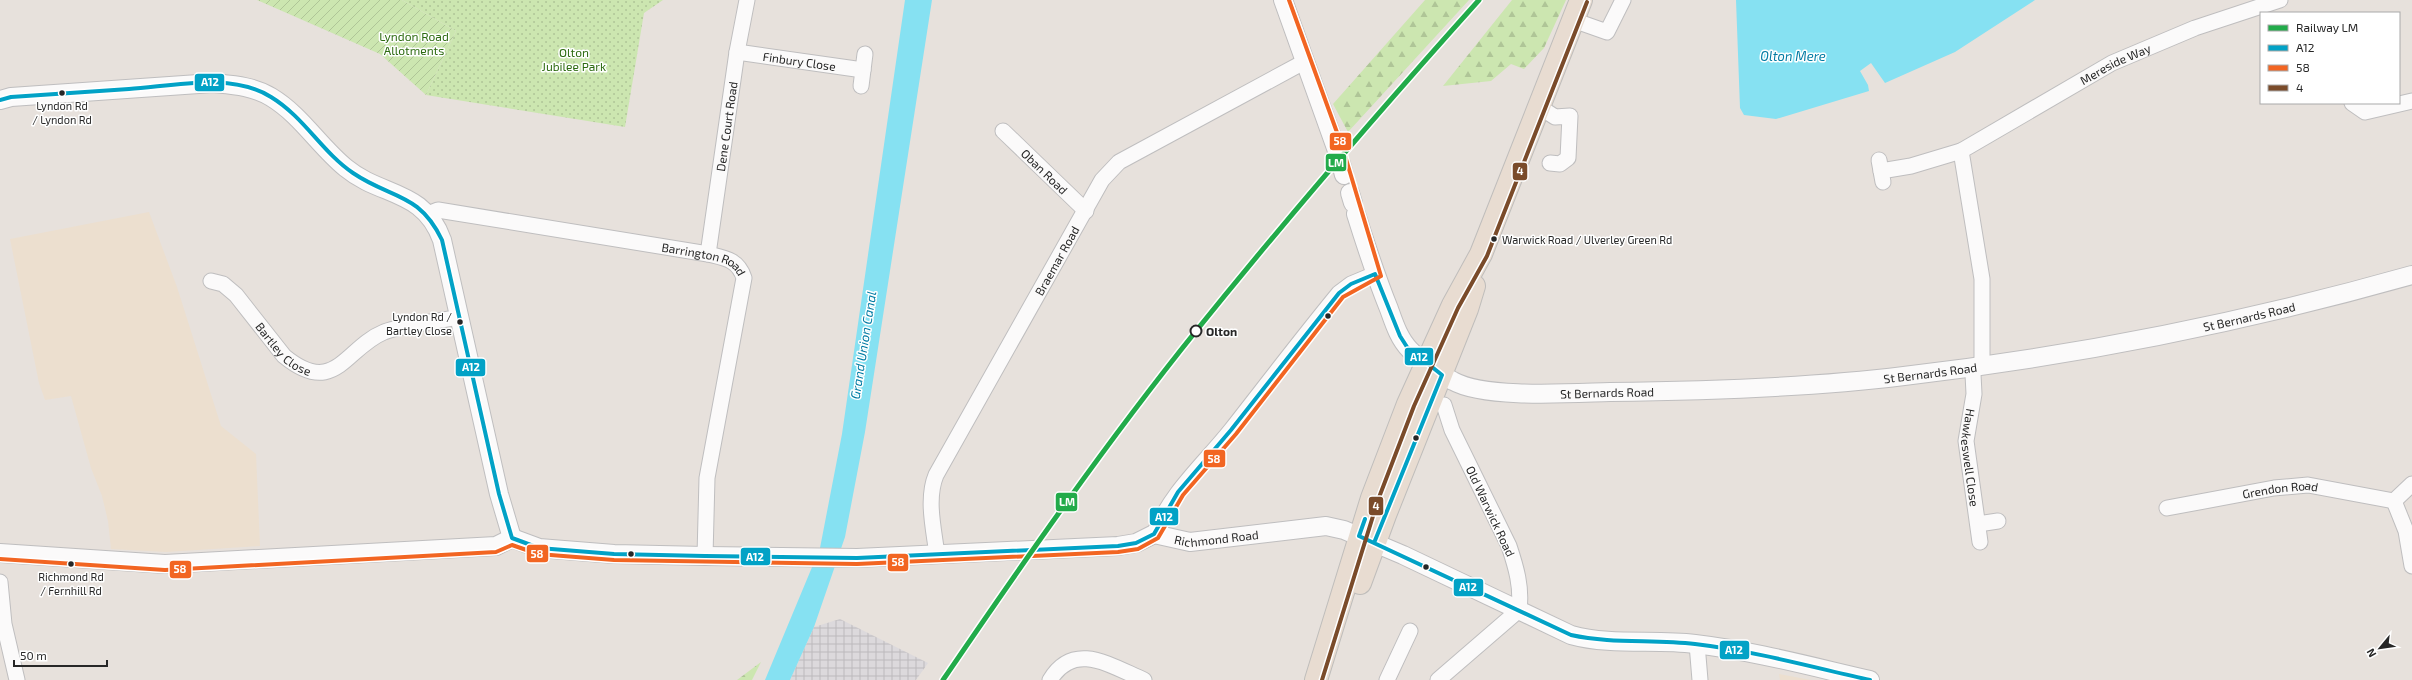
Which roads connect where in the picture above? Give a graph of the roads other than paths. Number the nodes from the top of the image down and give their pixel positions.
1 (746, 0) edge
2 (1283, 0) edge
3 (1581, 0) edge
4 (1623, 0) edge
5 (2280, 0) edge
6 (1572, 20) junction
7 (737, 52) junction
8 (865, 54) dead end
9 (1304, 62) junction
10 (863, 70) junction
11 (862, 86) dead end
12 (0, 100) edge
13 (2412, 101) edge
14 (2353, 104) edge
15 (2399, 104) edge
16 (2400, 104) edge
17 (1538, 106) junction
18 (1003, 131) dead end
19 (1961, 151) junction
20 (1550, 163) dead end
21 (1341, 164) dead end
22 (1881, 171) dead end
23 (1353, 203) dead end
24 (1086, 211) junction
25 (428, 214) junction
26 (708, 254) junction
27 (1375, 274) junction
28 (2412, 275) edge
29 (210, 281) dead end
30 (460, 317) junction
31 (1976, 366) junction
32 (1434, 369) junction
33 (1444, 405) dead end
34 (2412, 484) edge
35 (2394, 500) junction
36 (2167, 508) dead end
37 (1998, 521) dead end
38 (1978, 524) junction
39 (1154, 534) junction
40 (512, 538) junction
41 (1366, 540) junction
42 (1980, 542) dead end
43 (0, 553) edge
44 (937, 555) junction
45 (704, 556) junction
46 (2412, 566) edge
47 (0, 582) edge
48 (1519, 610) junction
49 (1410, 632) dead end
50 (1697, 644) junction
51 (17, 680) edge
52 (1050, 680) edge
53 (1144, 680) edge
54 (1316, 680) edge
55 (1326, 680) edge
56 (1387, 680) edge
57 (1438, 680) edge
58 (1700, 680) edge
59 (1870, 680) edge

1 - 7 street, Dene Court Road
2 - 9 street
3 - 6 highway
4 - 6 street
5 - 19 street, Mereside Way
6 - 17 highway
7 - 10 street, Finbury Close
7 - 26 street, Dene Court Road
8 - 10 street
9 - 21 street
9 - 24 street, Braemar Road
10 - 11 street
12 - 25 street
13 - 16 street
14 - 15 street
17 - 20 street
17 - 32 highway
18 - 24 street, Oban Road
19 - 22 street, Mereside Way
19 - 31 street
23 - 27 street, St Bernards Road
24 - 44 street, Braemar Road
25 - 26 street, Barrington Road
25 - 30 street
26 - 45 street, Barrington Road
27 - 32 street, St Bernards Road
27 - 39 street
28 - 31 street, St Bernards Road
29 - 30 street, Bartley Close
30 - 40 street
31 - 32 street, St Bernards Road
31 - 38 street, Hawkeswell Close
32 - 41 highway
33 - 48 street, Old Warwick Road
34 - 35 street
35 - 36 street, Grendon Road
35 - 46 street
37 - 38 street, Hawkeswell Close
38 - 42 street, Hawkeswell Close
39 - 41 street, Richmond Road
39 - 44 street
40 - 43 street
40 - 45 street
41 - 48 street, Richmond Road
41 - 54 highway
41 - 55 highway
44 - 45 street
47 - 51 street
48 - 50 street, Richmond Road
48 - 57 street
49 - 56 street
50 - 58 street
50 - 59 street, Richmond Road
52 - 53 street

